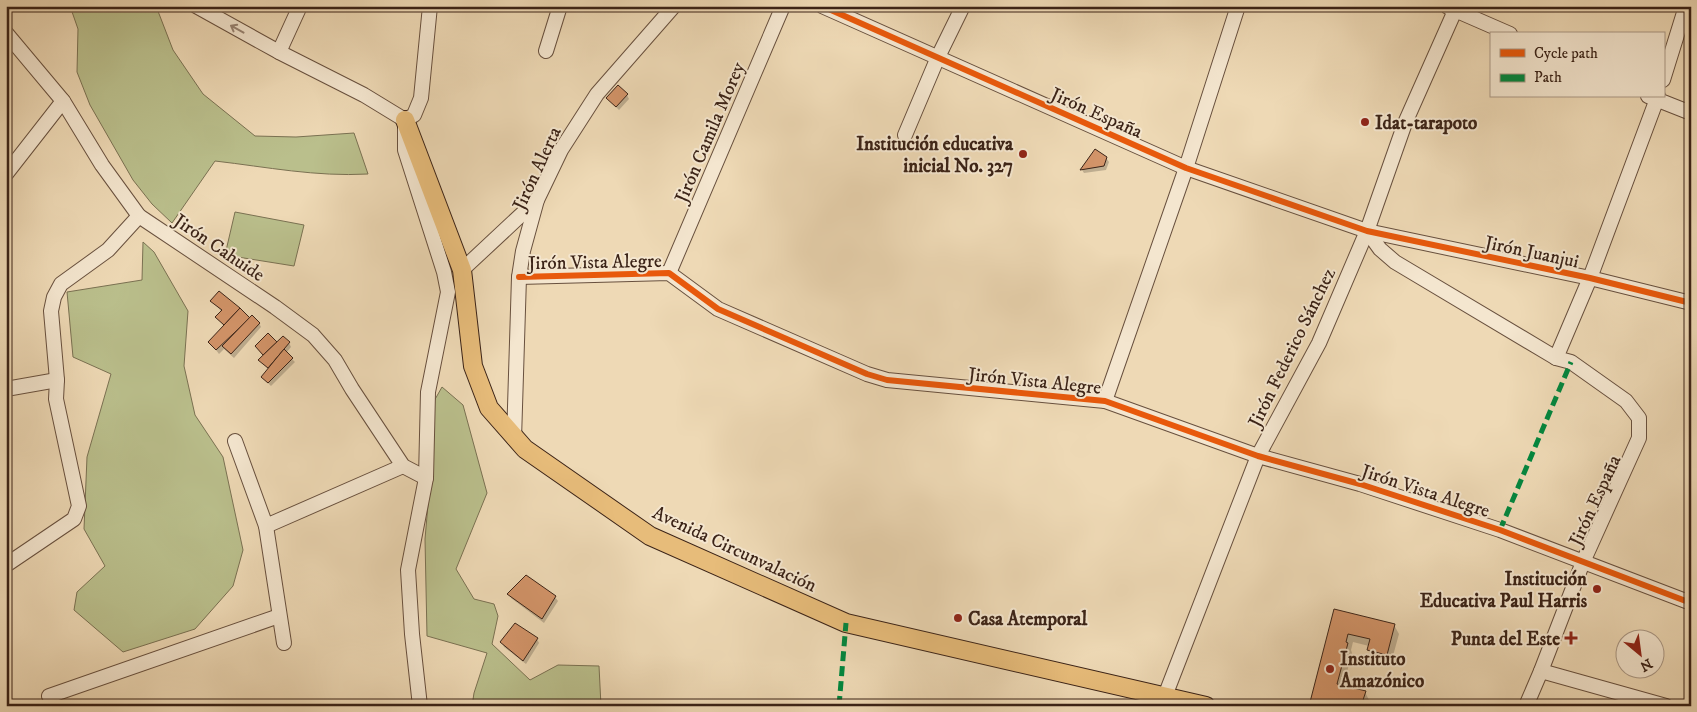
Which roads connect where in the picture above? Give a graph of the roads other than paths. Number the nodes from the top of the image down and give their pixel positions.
1 (196, 6) edge
2 (300, 6) edge
3 (430, 6) edge
4 (560, 6) edge
5 (674, 6) edge
6 (783, 6) edge
7 (822, 6) edge
8 (963, 6) edge
9 (1238, 6) edge
10 (1686, 6) edge
11 (1453, 7) edge
12 (1506, 32) edge
13 (6, 33) edge
14 (546, 51) dead end
15 (279, 52) junction
16 (938, 57) junction
17 (1664, 77) edge
18 (1654, 98) edge
19 (63, 101) junction
20 (1691, 113) edge
21 (405, 120) junction
22 (905, 135) dead end
23 (1186, 168) junction
24 (6, 174) edge
25 (537, 200) junction
26 (139, 216) junction
27 (1367, 231) junction
28 (462, 270) junction
29 (669, 273) junction
30 (519, 277) junction
31 (1590, 278) junction
32 (1691, 303) edge
33 (1556, 358) junction
34 (56, 380) junction
35 (6, 390) edge
36 (1104, 401) junction
37 (514, 439) junction
38 (235, 441) dead end
39 (1258, 456) junction
40 (403, 466) junction
41 (426, 478) junction
42 (266, 526) junction
43 (1583, 562) junction
44 (6, 565) edge
45 (1691, 603) edge
46 (280, 616) junction
47 (284, 643) dead end
48 (1541, 671) junction
49 (49, 696) dead end
50 (1164, 701) edge
51 (420, 706) edge
52 (1206, 706) edge
53 (1526, 706) edge
54 (1666, 706) edge

15 -> 1 street
2 - 15 street
3 - 21 street
4 - 14 street
5 - 25 street, Jirón Alerta
6 - 29 street, Jirón Camila Morey
7 - 16 street, Jirón España
8 - 16 street
9 - 23 street
10 - 17 street
11 - 12 street
11 - 27 street, Jirón Federico Sánchez
13 - 19 street, Jirón Cahuide
15 - 21 street
16 - 22 street
16 - 23 street, Jirón España
18 - 20 street
18 - 31 street
19 - 24 street
19 - 26 street, Jirón Cahuide
21 - 28 main road, Avenida Circunvalación
21 - 41 street
23 - 27 street, Jirón España
23 - 36 street
25 - 28 street
25 - 30 street, Jirón Alerta
26 - 34 street
26 - 40 street, Jirón Cahuide
27 - 31 street, Jirón Juanjui
27 - 33 street, Jirón España
27 - 39 street, Jirón Federico Sánchez
28 - 37 main road, Avenida Circunvalación
29 - 30 street, Jirón Vista Alegre
29 - 36 street, Jirón Vista Alegre
30 - 37 street, Jirón Alerta
31 - 32 street, Jirón Juanjui
31 - 33 street
33 - 43 street, Jirón España
34 - 35 street
34 - 44 street
36 - 39 street, Jirón Vista Alegre
37 - 50 main road, Avenida Circunvalación
38 - 42 street
39 - 43 street, Jirón Vista Alegre
39 - 50 street, Jirón Federico Sánchez
40 - 41 street, Jirón Cahuide
40 - 42 street
41 - 51 street
42 - 46 street
43 - 45 street, Jirón Vista Alegre
43 - 48 street, Jirón España
46 - 47 street
46 - 49 street
48 - 53 street, Jirón España
48 - 54 street
50 - 52 main road, Avenida Circunvalación

